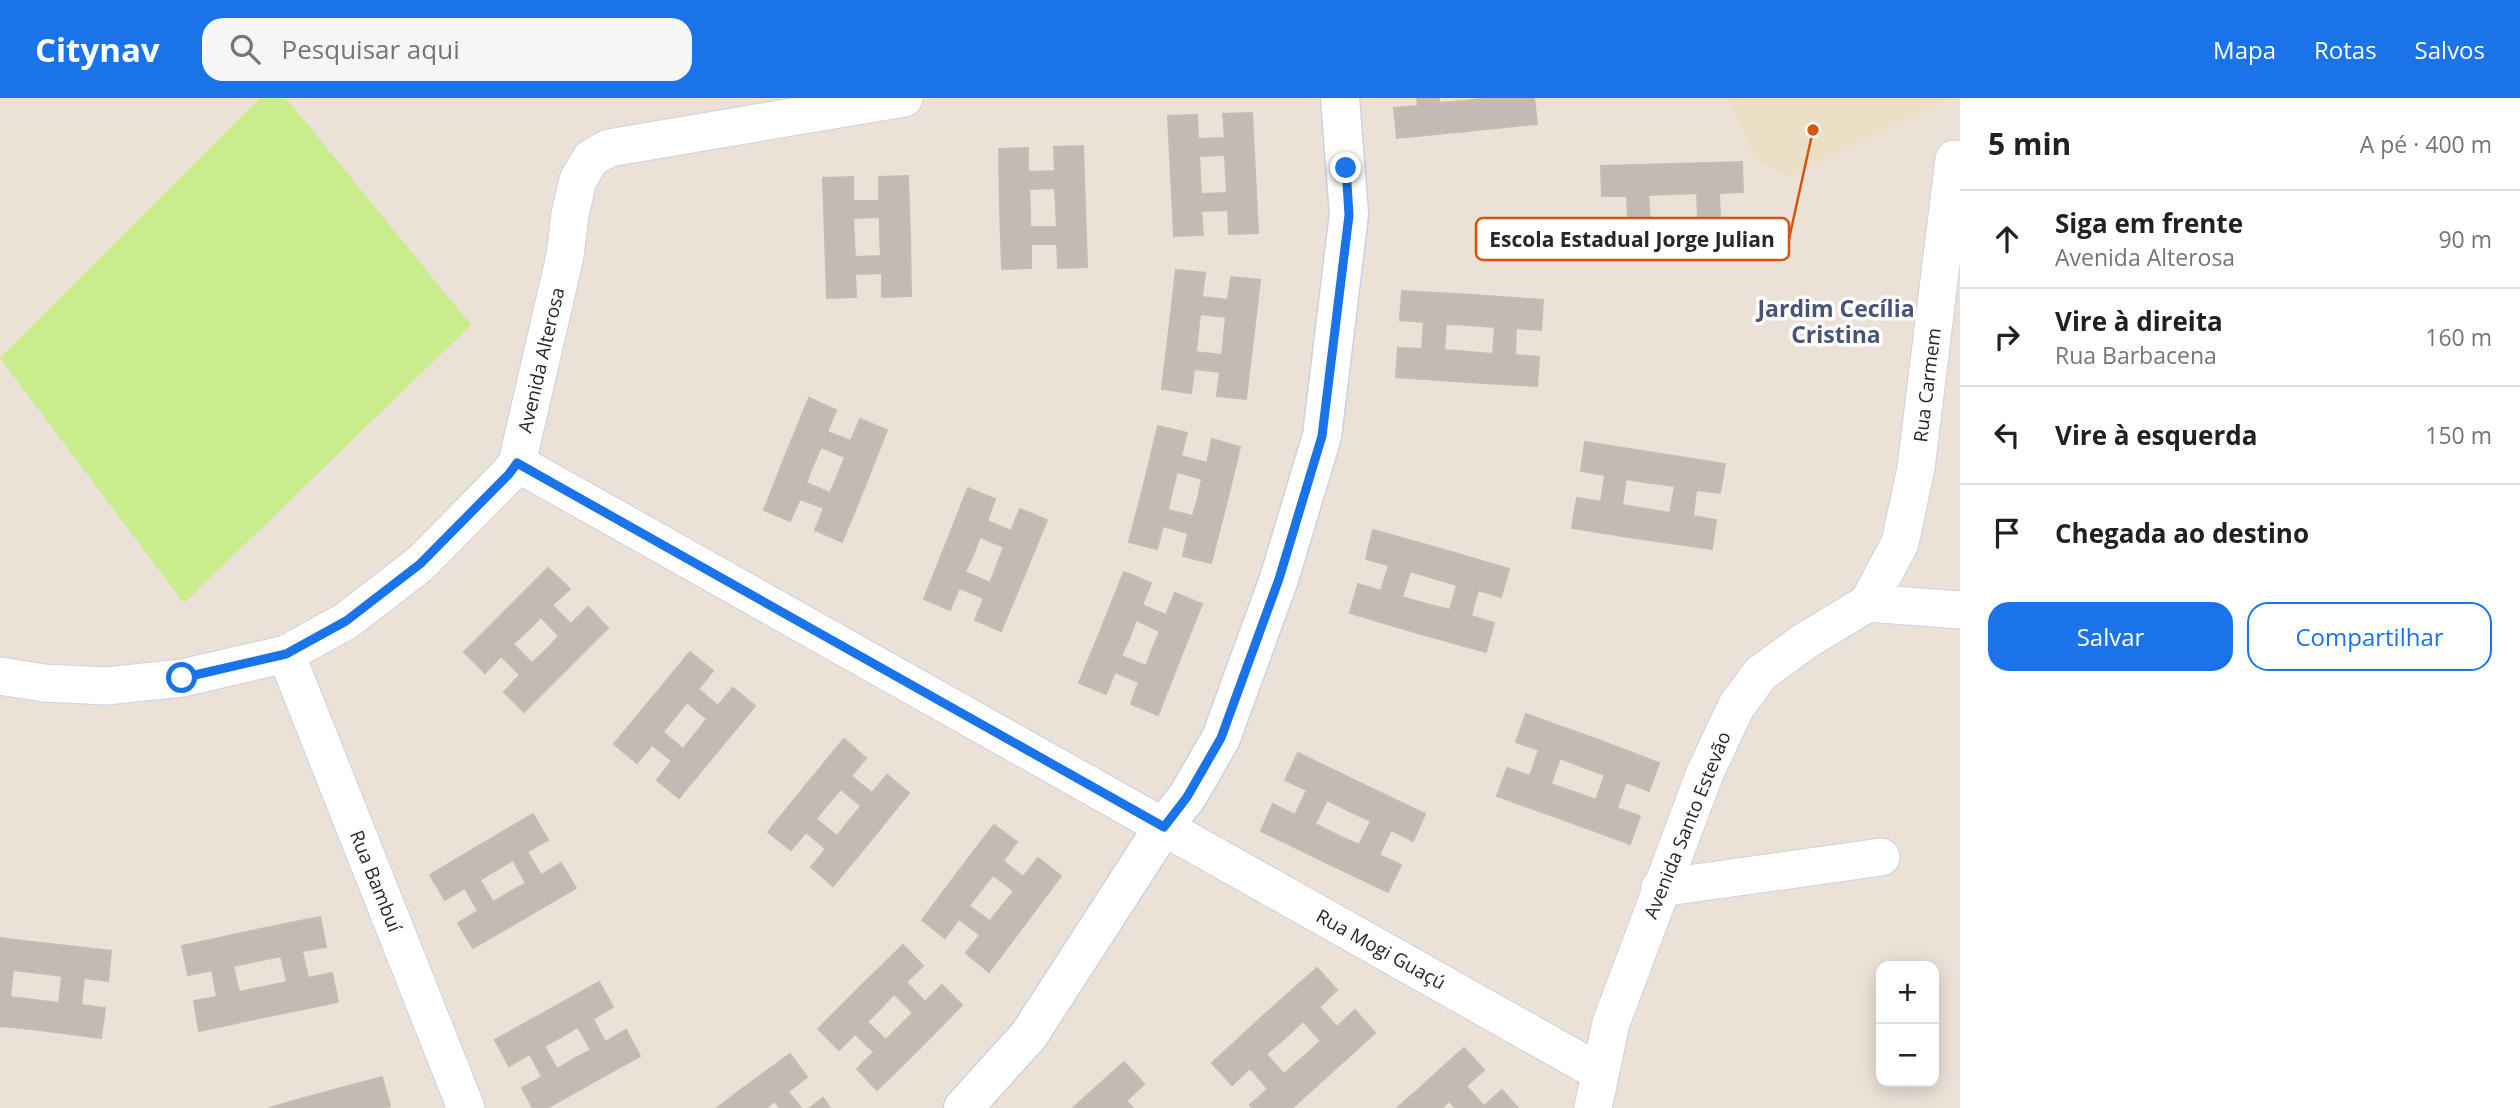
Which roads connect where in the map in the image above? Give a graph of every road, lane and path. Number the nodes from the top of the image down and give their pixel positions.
1 (904, 98) edge
2 (1340, 98) edge
3 (1954, 159) dead end
4 (1953, 244) edge
5 (517, 463) junction
6 (1868, 603) junction
7 (1960, 610) edge
8 (286, 654) junction
9 (0, 676) edge
10 (1164, 827) junction
11 (1881, 857) dead end
12 (1660, 888) junction
13 (1599, 1072) junction
14 (466, 1108) edge
15 (963, 1108) edge
16 (1593, 1108) edge

1 - 5 street, Avenida Alterosa
2 - 10 street
3 - 4 street, Rua Carmem
4 - 6 street, Rua Carmem
5 - 8 street, Avenida Alterosa
5 - 10 street, Rua Mogi Guaçú
6 - 7 street
6 - 12 street, Avenida Santo Estevão
8 - 9 street, Avenida Alterosa
8 - 14 street, Rua Bambuí
10 - 13 street, Rua Mogi Guaçú
10 - 15 street
11 - 12 street
12 - 13 street, Avenida Santo Estevão
13 - 16 street, Avenida Santo Estevão

